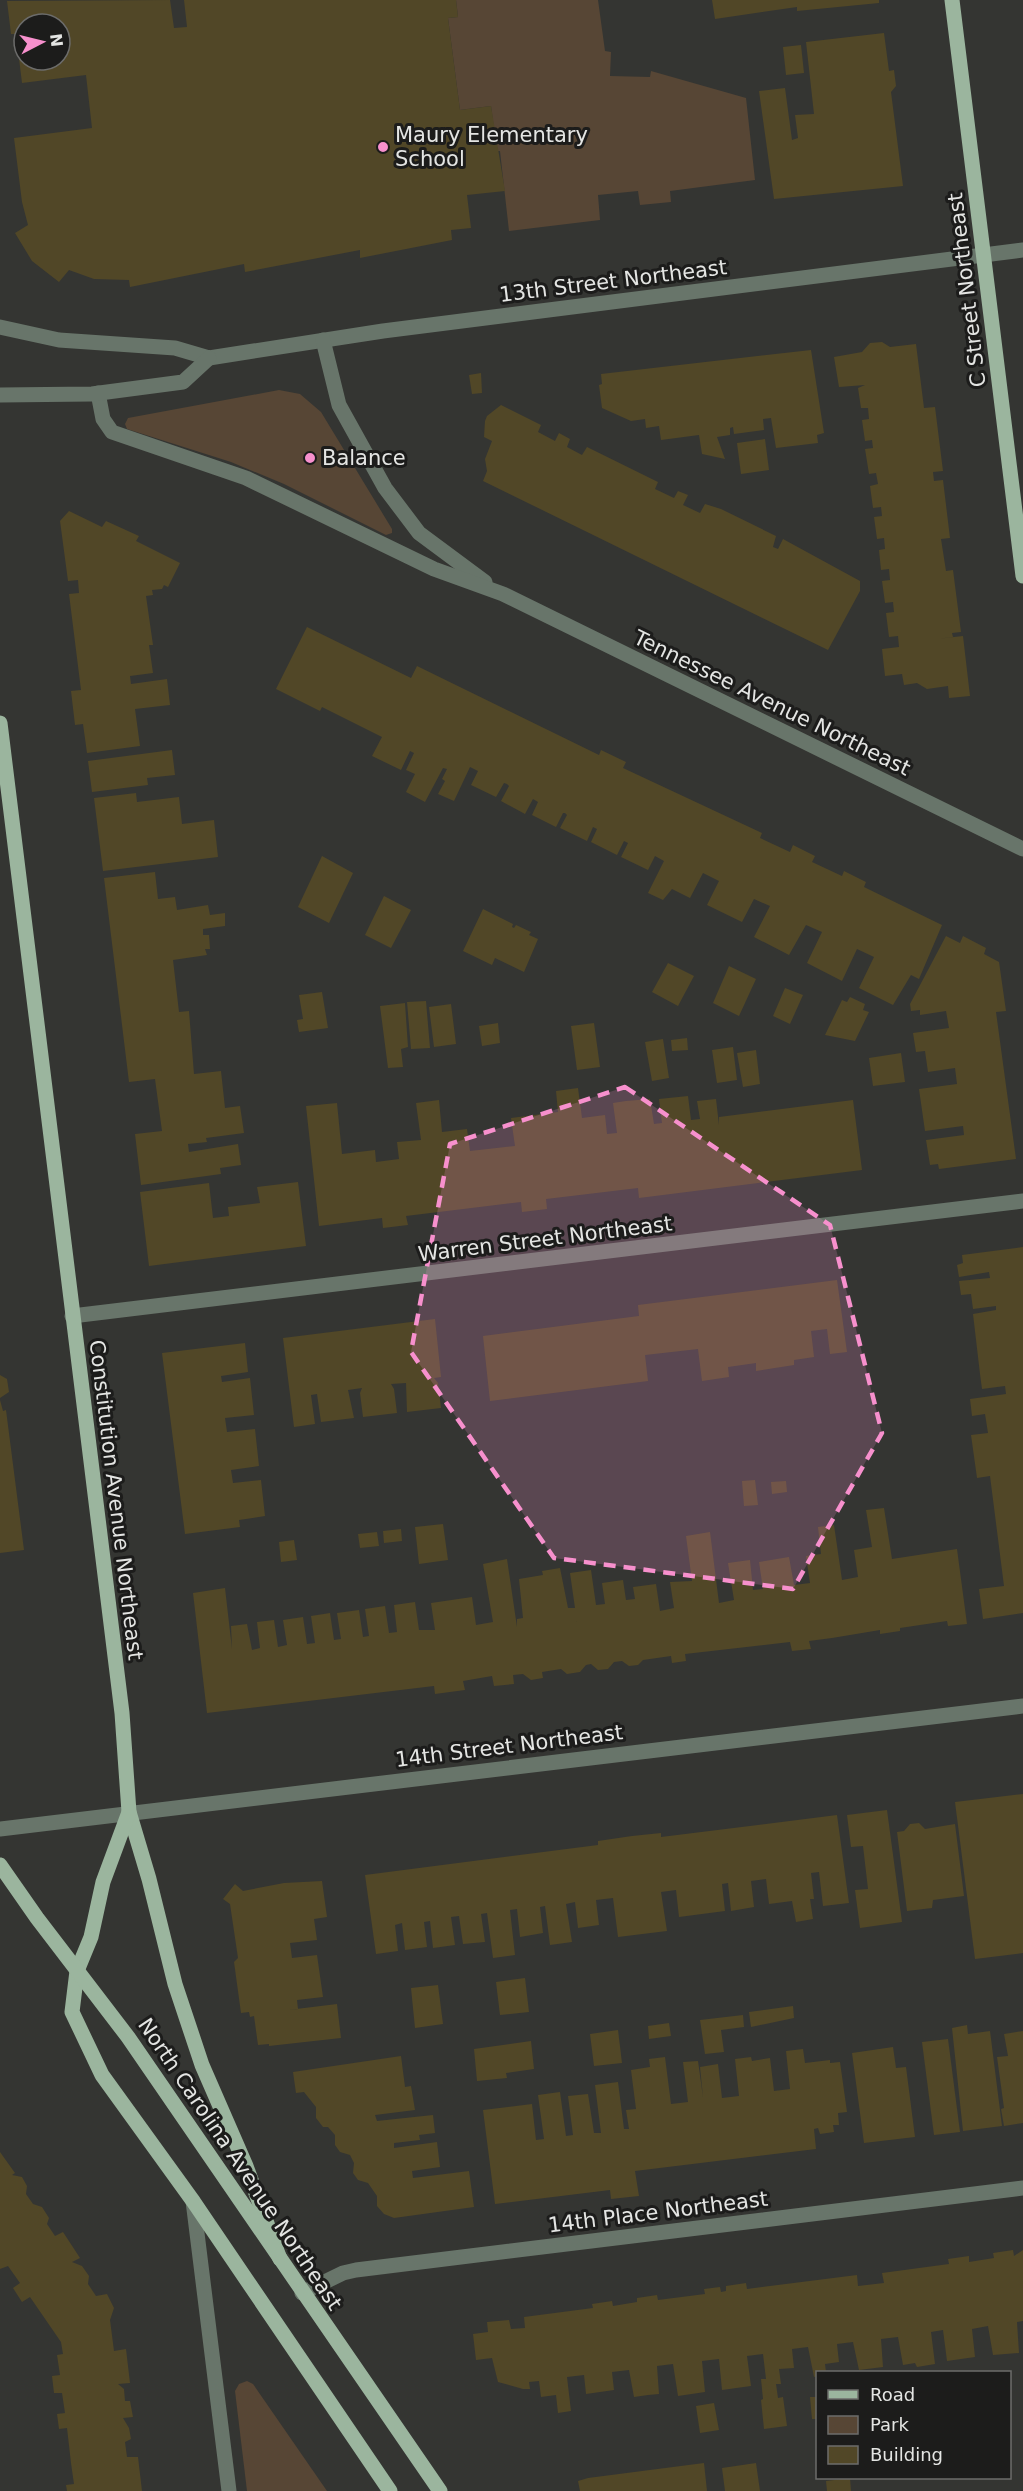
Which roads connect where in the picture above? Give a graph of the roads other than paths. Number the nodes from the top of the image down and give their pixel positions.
1 (952, 0) edge
2 (1023, 250) edge
3 (984, 255) junction
4 (0, 327) edge
5 (323, 340) junction
6 (209, 358) junction
7 (98, 393) junction
8 (0, 395) edge
9 (1023, 576) edge
10 (502, 594) junction
11 (0, 723) edge
12 (1023, 849) edge
13 (1023, 1201) edge
14 (72, 1316) junction
15 (1023, 1706) edge
16 (129, 1812) junction
17 (0, 1829) edge
18 (0, 1865) edge
19 (77, 1971) junction
20 (1023, 2188) edge
21 (193, 2201) junction
22 (280, 2259) junction
23 (302, 2293) junction
24 (229, 2491) edge
25 (390, 2491) edge
26 (440, 2491) edge

1 - 3 main road, C Street Northeast
2 - 3 street, 13th Street Northeast
3 - 5 street, 13th Street Northeast
3 - 9 main road, C Street Northeast
4 - 6 street, 13th Street Northeast
5 - 6 street, 13th Street Northeast
5 - 10 street, Tennessee Avenue Northeast
6 - 7 street
7 - 8 street
7 - 10 street, Tennessee Avenue Northeast
10 - 12 street, Tennessee Avenue Northeast
11 - 14 main road, Constitution Avenue Northeast
13 - 14 street, Warren Street Northeast
14 - 16 main road, Constitution Avenue Northeast
15 - 16 street, 14th Street Northeast
16 - 17 street, 14th Street Northeast
16 - 19 main road
16 - 22 main road, Constitution Avenue Northeast
18 - 19 main road, North Carolina Avenue Northeast
19 - 21 main road
19 - 22 main road, North Carolina Avenue Northeast
20 - 23 street, 14th Place Northeast
21 - 24 street
21 - 25 main road
22 - 23 main road, North Carolina Avenue Northeast
23 - 26 main road, North Carolina Avenue Northeast

